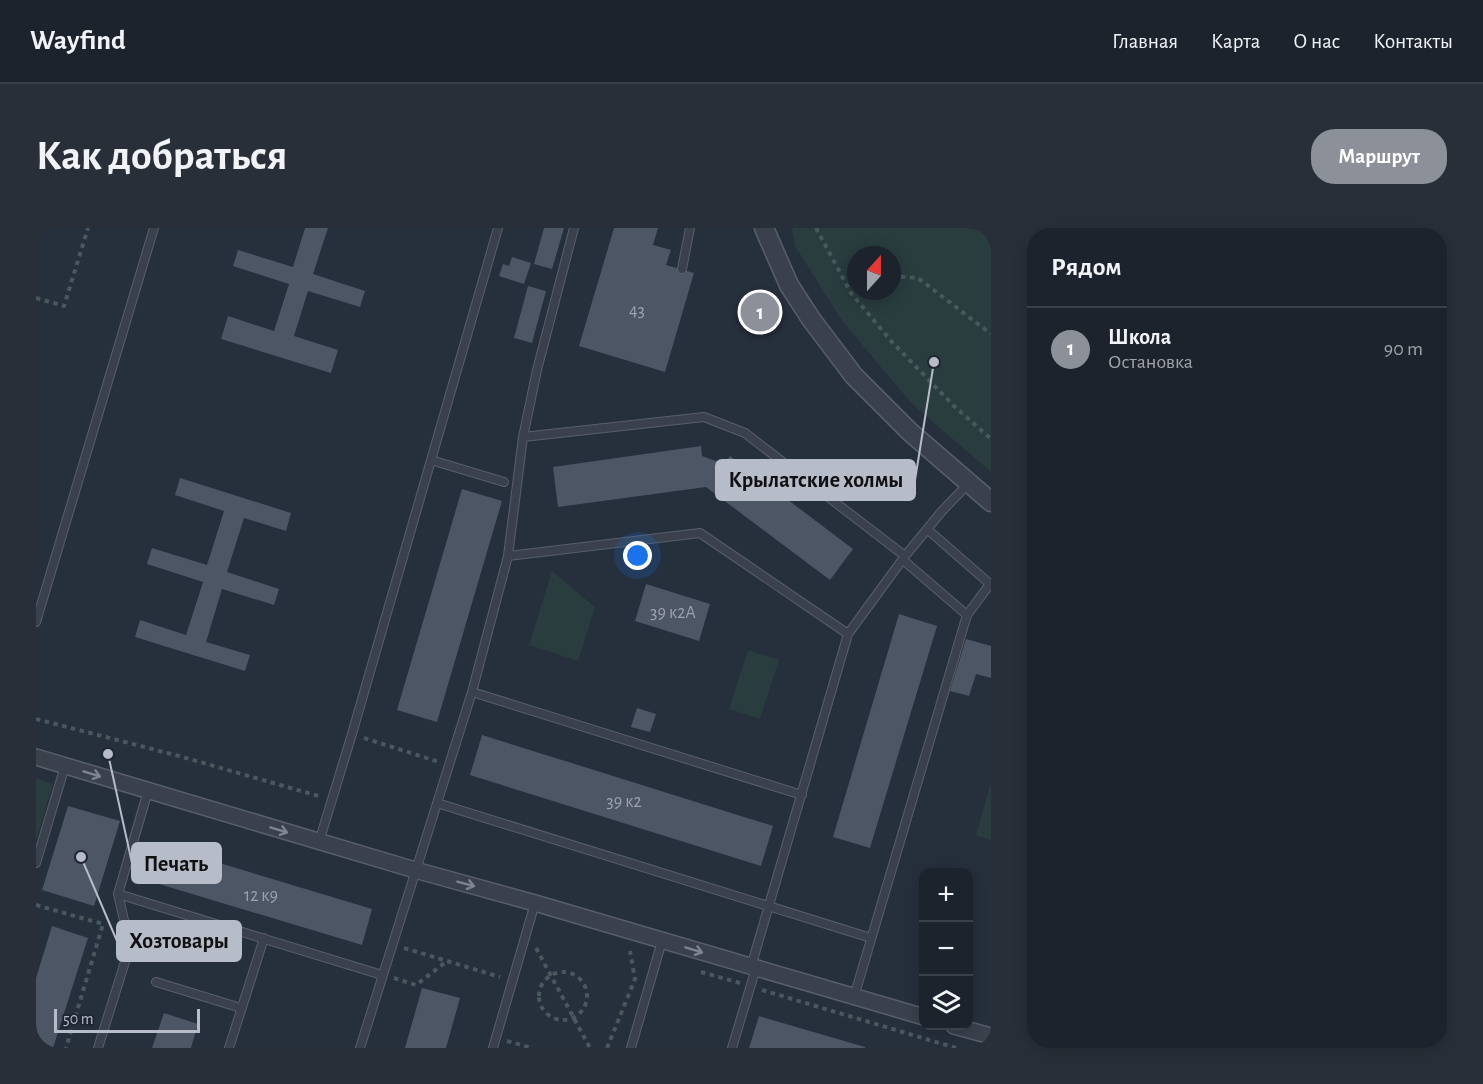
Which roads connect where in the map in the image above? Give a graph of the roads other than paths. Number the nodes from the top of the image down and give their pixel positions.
1 (154, 228) edge
2 (498, 228) edge
3 (574, 228) edge
4 (690, 228) edge
5 (764, 228) edge
6 (682, 269) dead end
7 (523, 437) junction
8 (431, 459) junction
9 (504, 482) dead end
10 (969, 483) junction
11 (991, 502) edge
12 (927, 529) junction
13 (508, 556) junction
14 (904, 558) junction
15 (967, 615) junction
16 (36, 622) edge
17 (848, 634) junction
18 (472, 692) junction
19 (36, 757) edge
20 (65, 766) junction
21 (148, 791) junction
22 (802, 795) junction
23 (437, 803) junction
24 (319, 842) junction
25 (36, 863) edge
26 (415, 870) junction
27 (118, 894) junction
28 (535, 903) junction
29 (769, 907) junction
30 (264, 938) junction
31 (871, 938) junction
32 (662, 940) junction
33 (754, 968) junction
34 (382, 975) junction
35 (156, 982) dead end
36 (854, 997) junction
37 (241, 1008) junction
38 (919, 1016) edge
39 (969, 1030) edge
40 (991, 1036) edge
41 (98, 1048) edge
42 (229, 1048) edge
43 (360, 1048) edge
44 (493, 1048) edge
45 (631, 1048) edge
46 (732, 1048) edge

1 - 16 lane
2 - 8 lane
3 - 7 lane
4 - 6 lane
5 - 10 street
7 - 13 lane
7 - 14 lane
8 - 9 lane
8 - 24 lane
10 - 11 street
10 - 12 lane
12 - 14 lane
12 - 15 lane
13 - 17 lane
13 - 18 lane
14 - 15 lane
14 - 17 lane
15 - 31 lane
17 - 22 lane
18 - 22 lane
18 - 23 lane
19 - 20 street
20 -> 21 street
20 - 25 lane
21 -> 24 street
21 - 27 lane
22 - 29 lane
23 - 26 lane
23 - 29 lane
24 - 26 street
26 -> 28 street
26 - 34 lane
27 - 30 lane
27 - 41 lane
28 - 32 street
28 - 44 lane
29 - 31 lane
29 - 33 lane
30 - 34 lane
30 - 37 lane
31 - 36 lane
32 -> 33 street
32 - 45 lane
33 - 36 street
33 - 46 lane
34 - 43 lane
35 - 37 lane
36 - 38 street
37 - 42 lane
39 - 40 street

